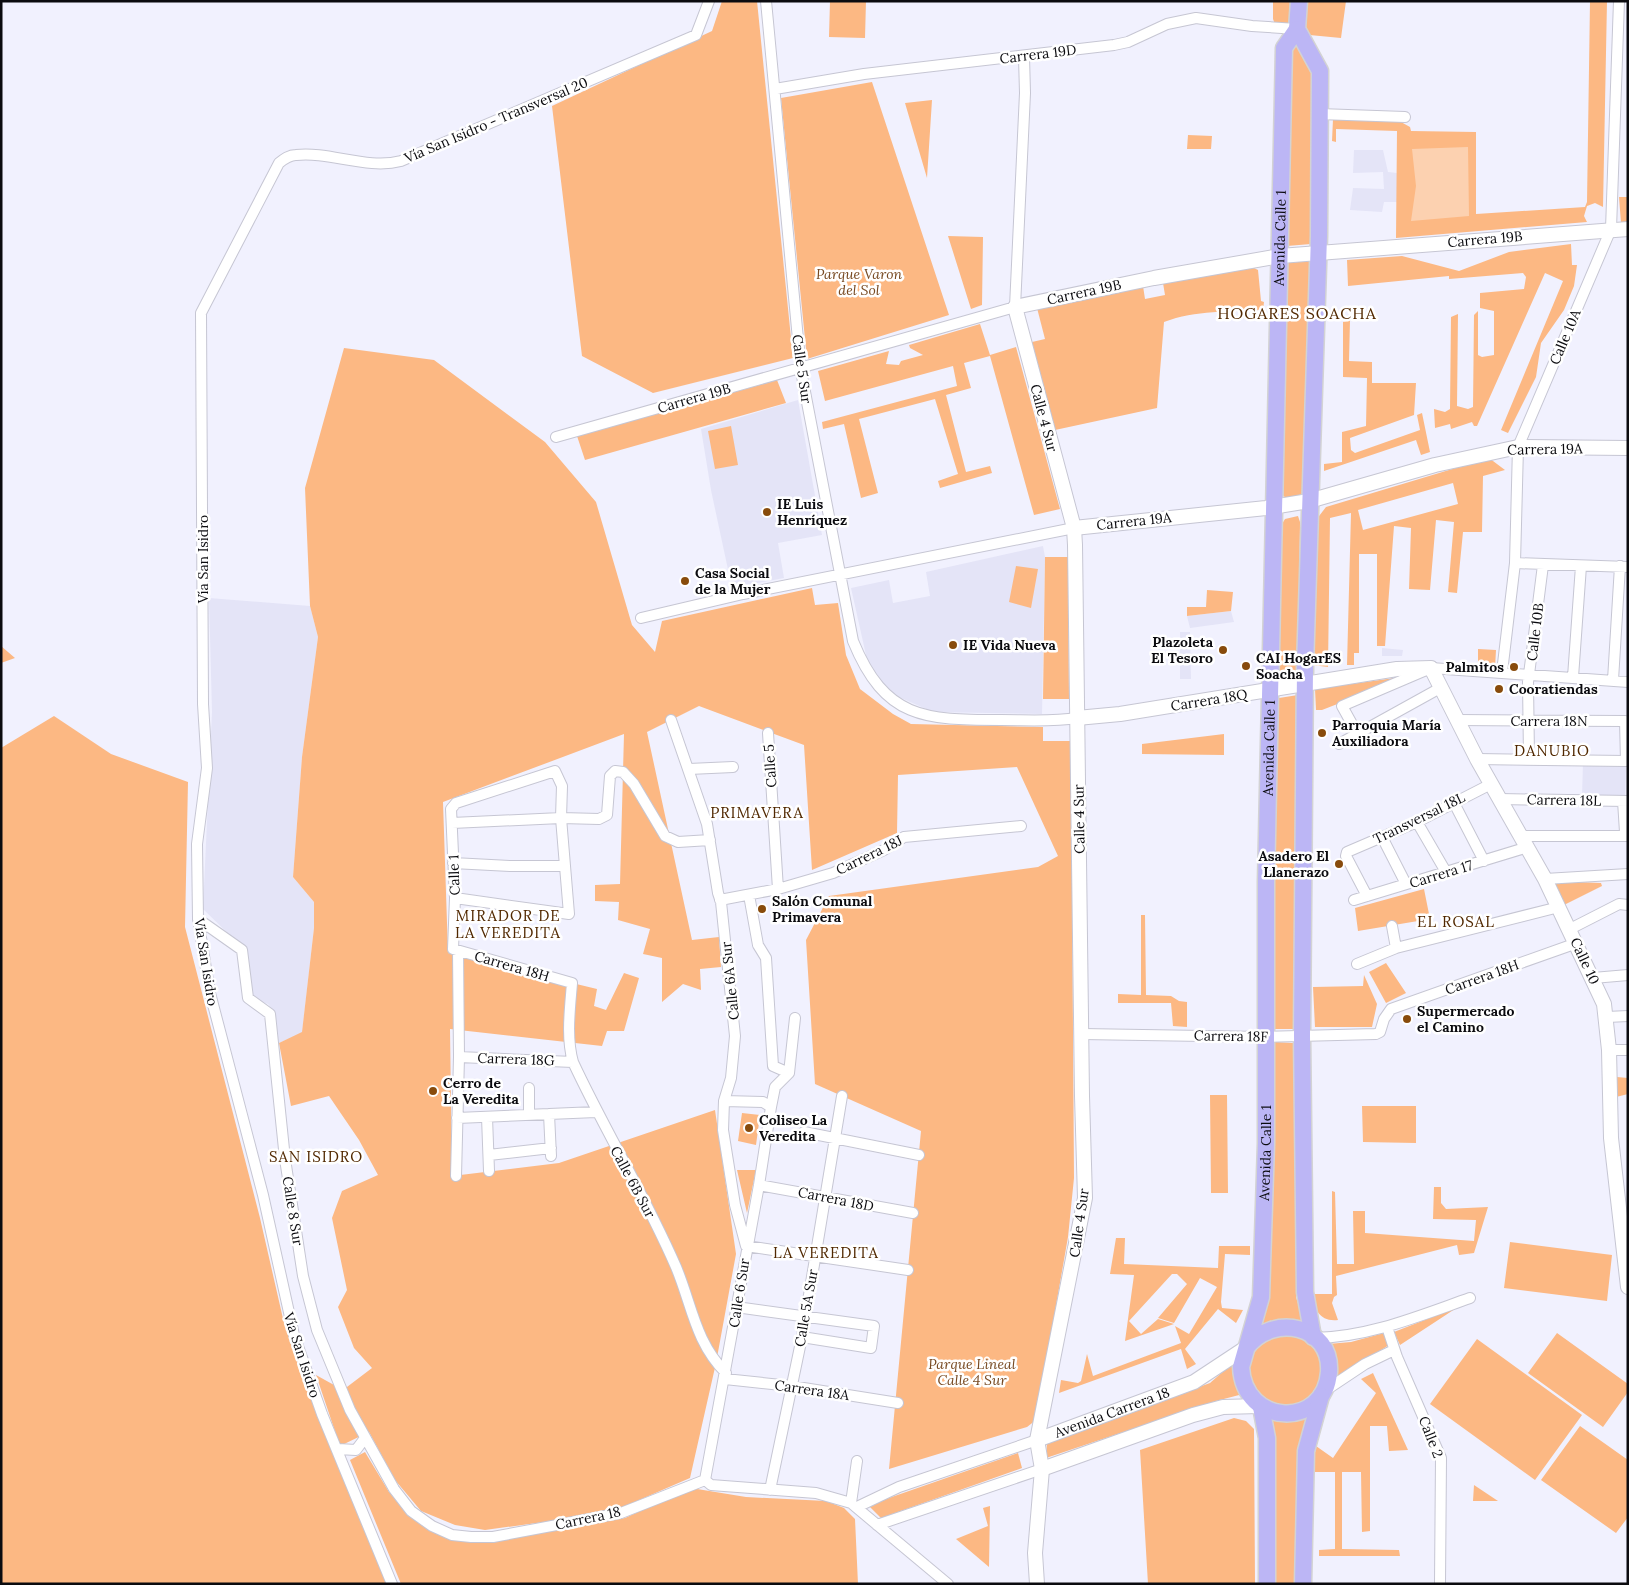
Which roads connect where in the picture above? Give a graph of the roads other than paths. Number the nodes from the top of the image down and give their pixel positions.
1 (709, 1) edge
2 (766, 1) edge
3 (1299, 1) edge
4 (1619, 1) edge
5 (1297, 29) junction
6 (1024, 57) junction
7 (775, 89) junction
8 (1319, 114) junction
9 (1405, 117) dead end
10 (1611, 229) junction
11 (1628, 229) edge
12 (1318, 252) junction
13 (1280, 256) junction
14 (1015, 307) junction
15 (201, 313) joint
16 (800, 368) junction
17 (556, 437) dead end
18 (1518, 447) junction
19 (1628, 448) edge
20 (1310, 501) junction
21 (1276, 507) junction
22 (1074, 528) junction
23 (1515, 563) junction
24 (1543, 565) junction
25 (1581, 566) junction
26 (1624, 567) edge
27 (841, 575) junction
28 (641, 618) dead end
29 (1431, 668) junction
30 (1502, 672) junction
31 (1529, 675) junction
32 (1573, 678) junction
33 (1613, 680) junction
34 (1628, 682) edge
35 (1305, 683) junction
36 (1442, 687) junction
37 (1270, 690) junction
38 (910, 711) joint
39 (1078, 718) junction
40 (672, 720) dead end
41 (1457, 720) junction
42 (1528, 721) junction
43 (768, 733) dead end
44 (1357, 733) junction
45 (1627, 735) edge
46 (1339, 744) dead end
47 (1625, 756) edge
48 (1529, 758) junction
49 (1477, 759) junction
50 (733, 767) dead end
51 (689, 769) junction
52 (1491, 784) junction
53 (1500, 799) junction
54 (1453, 801) junction
55 (1625, 801) edge
56 (561, 818) junction
57 (1417, 822) junction
58 (452, 823) junction
59 (1021, 826) dead end
60 (1628, 836) edge
61 (1382, 838) junction
62 (710, 840) junction
63 (1525, 842) junction
64 (1484, 861) junction
65 (453, 863) junction
66 (565, 866) junction
67 (1446, 872) junction
68 (1628, 874) edge
69 (1545, 879) junction
70 (1406, 884) junction
71 (778, 889) junction
72 (750, 894) junction
73 (1367, 896) junction
74 (454, 898) junction
75 (720, 900) junction
76 (1354, 900) dead end
77 (1628, 905) edge
78 (1559, 907) junction
79 (198, 919) junction
80 (1392, 926) dead end
81 (1570, 929) junction
82 (1577, 943) junction
83 (1396, 948) junction
84 (455, 950) junction
85 (1358, 964) dead end
86 (1628, 975) edge
87 (1593, 978) junction
88 (572, 983) joint
89 (1628, 1016) edge
90 (1607, 1017) junction
91 (795, 1018) dead end
92 (1380, 1032) joint
93 (1082, 1034) junction
94 (1302, 1036) junction
95 (1265, 1037) junction
96 (1609, 1050) junction
97 (1628, 1050) edge
98 (459, 1057) junction
99 (573, 1062) junction
100 (789, 1073) junction
101 (529, 1088) dead end
102 (842, 1096) dead end
103 (724, 1101) junction
104 (770, 1107) junction
105 (596, 1112) junction
106 (529, 1114) junction
107 (549, 1114) junction
108 (487, 1117) junction
109 (457, 1118) junction
110 (804, 1132) dead end
111 (834, 1139) junction
112 (489, 1155) junction
113 (919, 1155) dead end
114 (490, 1172) dead end
115 (456, 1176) dead end
116 (759, 1185) junction
117 (824, 1197) junction
118 (913, 1213) dead end
119 (746, 1246) junction
120 (816, 1257) junction
121 (908, 1270) dead end
122 (1628, 1288) edge
123 (1470, 1298) dead end
124 (736, 1307) junction
125 (805, 1316) junction
126 (1387, 1327) junction
127 (802, 1337) junction
128 (1314, 1337) junction
129 (1247, 1347) junction
130 (1394, 1350) junction
131 (725, 1376) junction
132 (791, 1386) junction
133 (1321, 1394) junction
134 (898, 1403) dead end
135 (1260, 1406) junction
136 (364, 1438) junction
137 (1037, 1440) junction
138 (338, 1449) junction
139 (857, 1461) dead end
140 (1042, 1469) junction
141 (705, 1480) junction
142 (770, 1490) junction
143 (854, 1505) junction
144 (877, 1525) junction
145 (392, 1584) edge
146 (948, 1584) edge
147 (1037, 1584) edge
148 (1267, 1584) edge
149 (1303, 1584) edge
150 (1440, 1584) edge

1 - 15 street, Vía San Isidro - Transversal 20
2 - 7 street, Calle 5 Sur
3 - 5 main road, Avenida Calle 1
4 - 10 street, Calle 10A
5 - 6 street, Carrera 19D
5 - 8 main road
5 - 13 main road, Avenida Calle 1
6 - 7 street, Carrera 19D
6 - 14 street, Calle 4 Sur
7 - 16 street, Calle 5 Sur
8 - 9 street
8 - 12 main road
10 - 11 main road, Carrera 19B
10 - 12 main road, Carrera 19B
10 - 18 street, Calle 10A
12 - 13 main road, Carrera 19B
12 - 20 main road
13 - 14 main road, Carrera 19B
13 - 21 main road, Avenida Calle 1
14 - 16 street, Carrera 19B
14 - 22 main road, Calle 4 Sur
15 - 79 street, Vía San Isidro
16 - 17 street, Carrera 19B
16 - 27 street, Calle 5 Sur
18 - 19 main road, Carrera 19A
18 - 20 main road, Carrera 19A
18 - 23 street, Calle 10A
20 - 21 main road, Carrera 19A
20 - 35 main road
21 - 22 main road, Carrera 19A
21 - 37 main road, Avenida Calle 1
22 - 27 street, Carrera 19A
22 - 39 main road, Calle 4 Sur
23 - 24 street
23 - 30 street, Calle 10A
24 - 25 street
24 - 31 street, Calle 10B
25 - 26 street
25 - 32 street
26 - 33 street
27 - 28 street, Carrera 19A
27 - 38 street, Calle 5 Sur
29 - 30 street, Carrera 18Q
29 - 35 main road, Carrera 18Q
29 - 36 main road, Calle 10
29 - 44 street
30 - 31 street, Carrera 18Q
31 - 32 street, Carrera 18Q
31 - 42 street, Calle 10B
32 - 33 street, Carrera 18Q
33 - 34 street, Carrera 18Q
35 - 37 main road, Carrera 18Q
35 - 94 main road
36 - 41 main road, Calle 10
36 - 44 street
37 - 39 main road, Carrera 18Q
37 - 95 main road, Avenida Calle 1
38 - 39 street, Carrera 18Q
39 - 93 main road, Calle 4 Sur
40 - 51 street, Calle 6A Sur
41 - 42 street, Carrera 18N
41 - 49 main road, Calle 10
42 - 45 street, Carrera 18N
42 - 48 street, Calle 10B
43 - 71 street, Calle 5
44 - 46 street
45 - 47 street
47 - 48 street
48 - 49 street
49 - 52 main road, Calle 10
50 - 51 street
51 - 62 street, Calle 6A Sur
52 - 53 main road, Calle 10
52 - 54 street, Transversal 18L
53 - 55 street, Carrera 18L
53 - 63 main road, Calle 10
54 - 57 street, Transversal 18L
54 - 64 street
55 - 60 street
56 - 58 street
56 - 58 street, Calle 1
56 - 62 street
56 - 66 street
57 - 61 street, Transversal 18L
57 - 67 street
58 - 65 street, Calle 1
59 - 71 street, Carrera 18J
60 - 63 street
61 - 70 street
61 - 73 street, Transversal 18L
62 - 75 street, Calle 6A Sur
63 - 64 street, Carrera 17
63 - 69 main road, Calle 10
64 - 67 street, Carrera 17
65 - 66 street
65 - 74 street, Calle 1
66 - 74 street
67 - 70 street, Carrera 17
68 - 69 street
69 - 78 main road, Calle 10
70 - 73 street, Carrera 17
71 - 72 street, Carrera 18J
72 - 75 street, Carrera 18J
72 - 100 street
73 - 76 street, Carrera 17
74 - 84 street, Calle 1
75 - 103 street, Calle 6A Sur
77 - 81 street
78 - 81 main road, Calle 10
78 - 83 street
79 - 136 street, Calle 8 Sur
79 - 138 street, Vía San Isidro
80 - 83 street
81 - 82 main road, Calle 10
82 - 87 main road, Calle 10
82 - 92 street, Carrera 18H
83 - 85 street
84 - 88 street, Carrera 18H
84 - 98 street, Calle 1
86 - 87 street
87 - 90 main road, Calle 10
88 - 99 street, Calle 6B Sur
89 - 90 street
90 - 96 main road, Calle 10
91 - 100 street
92 - 94 street, Carrera 18F
93 - 95 street, Carrera 18F
93 - 137 main road, Calle 4 Sur
94 - 95 street, Carrera 18F
94 - 128 main road
95 - 129 main road, Avenida Calle 1
96 - 97 street
96 - 122 main road, Calle 10
98 - 99 street, Carrera 18G
98 - 109 street, Calle 1
99 - 105 street, Calle 6B Sur
100 - 104 street, Calle 6 Sur
101 - 106 street
102 - 111 street, Calle 5A Sur
103 - 104 street
103 - 119 street, Calle 6A Sur
104 - 116 street, Calle 6 Sur
105 - 107 street
105 - 131 street, Calle 6B Sur
106 - 107 street
106 - 108 street
107 - 112 street
108 - 109 street
108 - 112 street
109 - 115 street, Calle 1
110 - 111 street
111 - 113 street
111 - 117 street, Calle 5A Sur
112 - 114 street
116 - 117 street, Carrera 18D
116 - 119 street, Calle 6 Sur
117 - 118 street, Carrera 18D
117 - 120 street, Calle 5A Sur
119 - 120 street
119 - 124 street, Calle 6 Sur
120 - 121 street
120 - 125 street, Calle 5A Sur
123 - 126 street, Avenida Carrera 18
124 - 125 street
124 - 131 street, Calle 6 Sur
125 - 127 street, Calle 5A Sur
125 - 127 street
126 - 128 street, Avenida Carrera 18
126 - 130 street, Calle 2
127 - 132 street, Calle 5A Sur
128 - 129 main road, Avenida Carrera 18
128 - 133 main road
129 - 135 main road
129 - 137 main road, Avenida Carrera 18
130 - 133 street
130 - 150 street, Calle 2
131 - 132 street, Carrera 18A
131 - 141 street, Calle 6 Sur
132 - 134 street, Carrera 18A
132 - 142 street, Calle 5A Sur
133 - 135 main road
133 - 149 main road
135 - 140 main road
135 - 148 main road
136 - 138 street
136 - 141 street, Carrera 18
137 - 140 main road, Calle 4 Sur
137 - 143 street, Avenida Carrera 18
138 - 145 street, Vía San Isidro
139 - 143 street
140 - 144 street
140 - 147 main road, Calle 4 Sur
141 - 142 street
142 - 143 street
143 - 144 street
144 - 146 street

